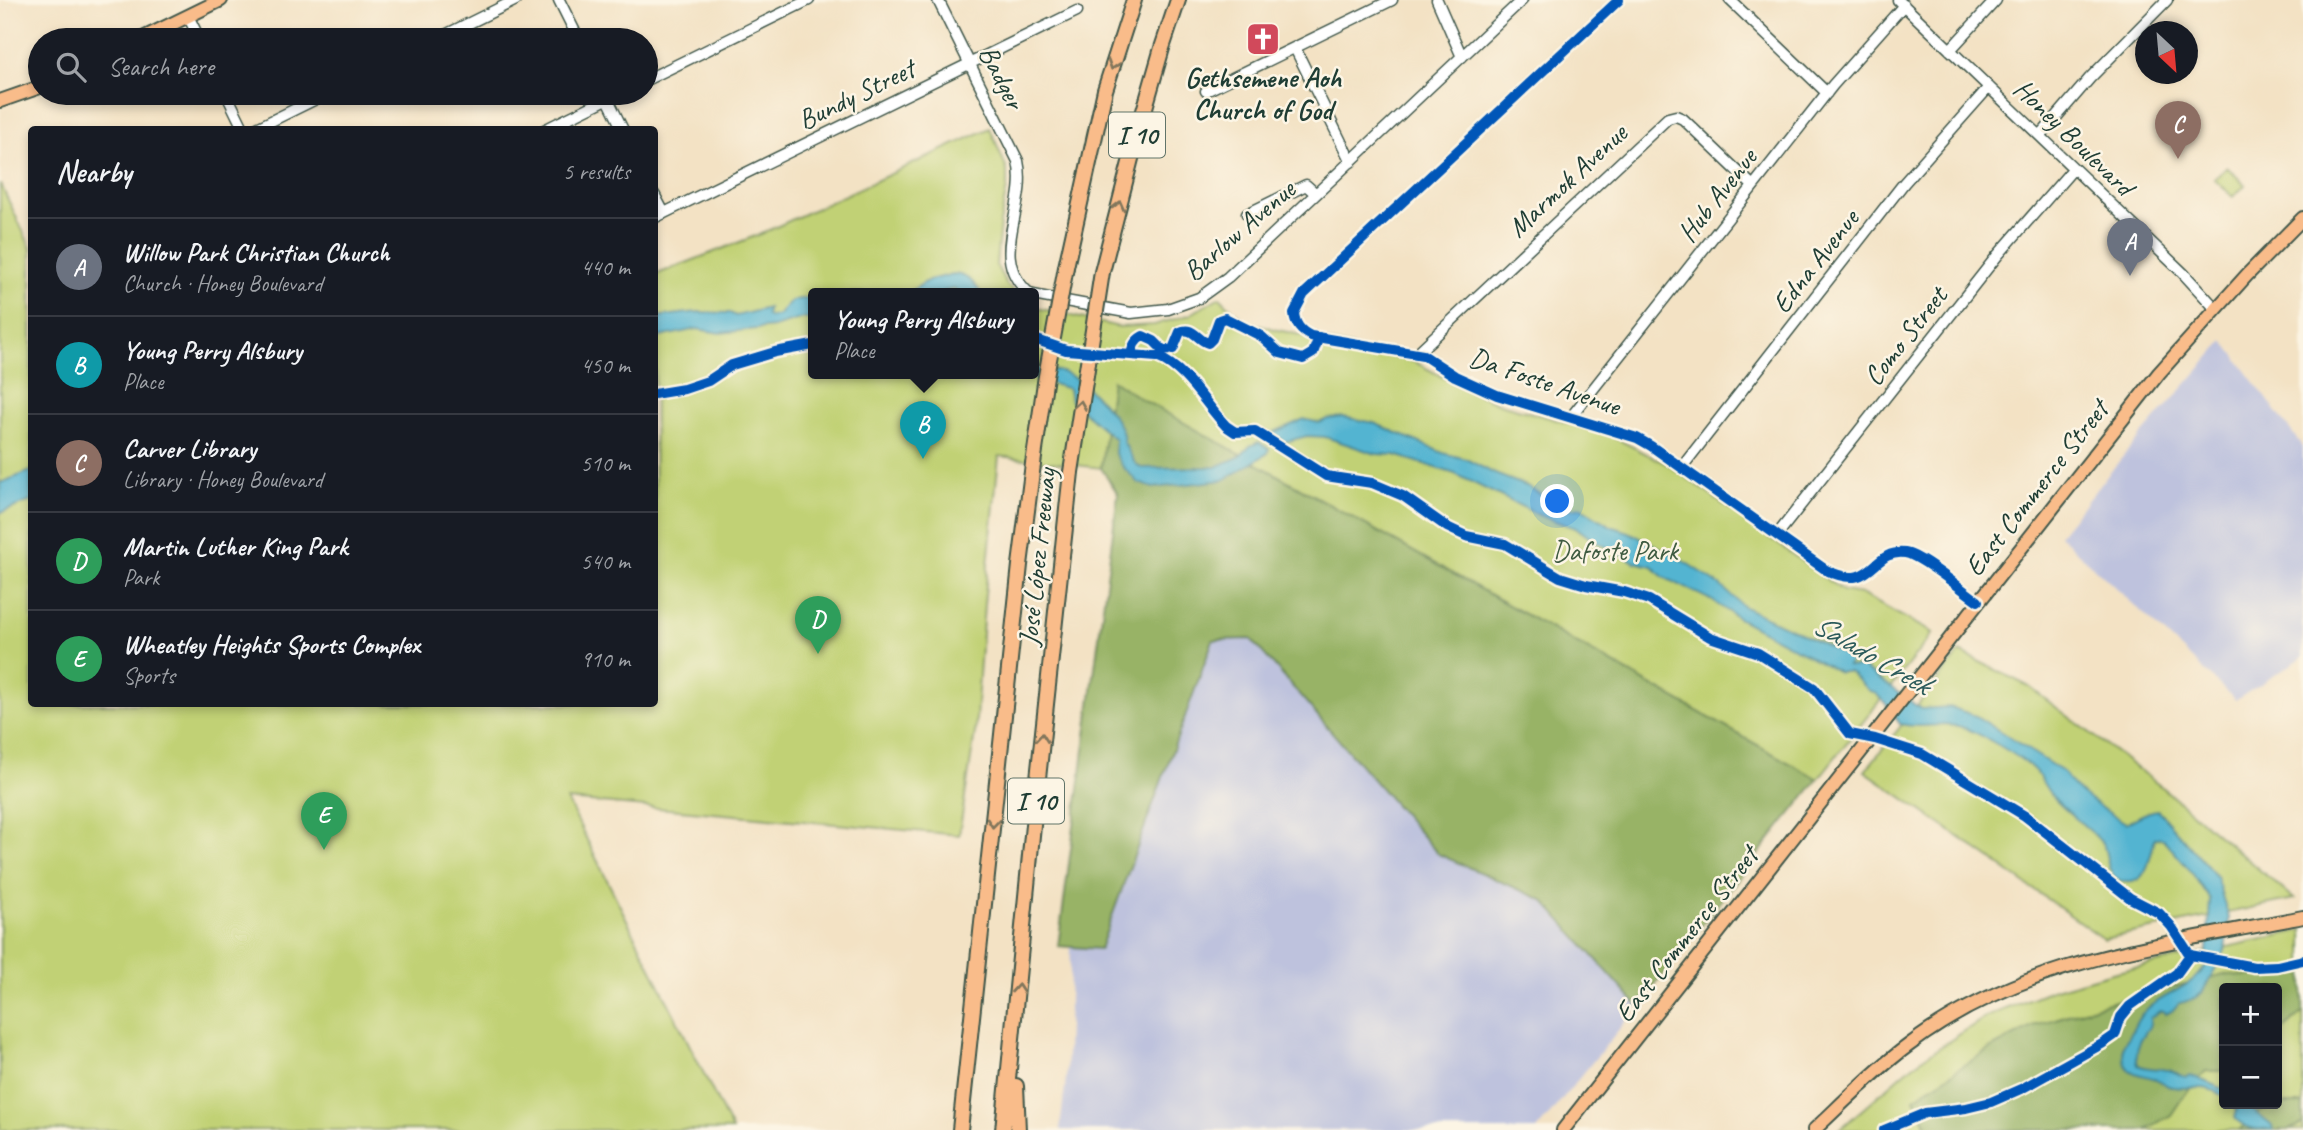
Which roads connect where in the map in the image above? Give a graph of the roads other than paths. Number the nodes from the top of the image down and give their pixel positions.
1 (221, 0) edge
2 (516, 0) edge
3 (559, 0) edge
4 (809, 0) edge
5 (938, 0) edge
6 (1134, 0) edge
7 (1178, 0) edge
8 (1392, 0) edge
9 (1437, 0) edge
10 (1522, 0) edge
11 (1619, 0) edge
12 (1730, 0) edge
13 (1996, 0) edge
14 (2167, 0) edge
15 (1901, 3) edge
16 (1077, 11) dead end
17 (188, 16) junction
18 (164, 28) edge
19 (194, 28) edge
20 (459, 28) edge
21 (573, 28) edge
22 (1295, 48) junction
23 (1950, 50) junction
24 (1462, 57) junction
25 (970, 64) junction
26 (658, 74) edge
27 (1989, 87) junction
28 (28, 91) edge
29 (1206, 91) dead end
30 (1827, 93) junction
31 (0, 101) edge
32 (232, 105) edge
33 (304, 105) edge
34 (590, 105) edge
35 (610, 105) edge
36 (242, 126) edge
37 (261, 126) edge
38 (551, 126) edge
39 (621, 126) edge
40 (2040, 136) junction
41 (1351, 162) junction
42 (2073, 169) junction
43 (1021, 176) joint
44 (1753, 186) junction
45 (1316, 194) junction
46 (1247, 214) dead end
47 (659, 215) edge
48 (2303, 218) edge
49 (1024, 288) edge
50 (1039, 296) edge
51 (2216, 309) junction
52 (1416, 354) junction
53 (1571, 417) junction
54 (1682, 467) junction
55 (1777, 535) junction
56 (1978, 601) junction
57 (2303, 916) edge
58 (1014, 1028) junction
59 (964, 1087) junction
60 (951, 1130) edge
61 (960, 1130) edge
62 (1003, 1130) edge
63 (1017, 1130) edge
64 (1563, 1130) edge
65 (1814, 1130) edge

1 - 17 main road
2 - 20 street
3 - 21 street
4 - 26 street
5 - 25 street, Badger
6 -> 59 highway, José López Freeway / I 10, bridge
58 -> 7 highway, José López Freeway / I 10, bridge
8 - 22 street
9 - 24 street
10 - 24 street
11 - 52 street, Da Foste Avenue
12 - 30 street
13 - 23 street
14 - 40 street
15 - 23 street, Honey Boulevard
15 - 30 street, Hub Avenue
16 - 25 street, Bundy Street
17 - 18 main road
17 - 19 street
22 - 29 street
22 - 41 street
23 - 27 street, Honey Boulevard
24 - 41 street
25 - 43 street, Badger
25 - 47 street, Bundy Street
27 - 40 street, Honey Boulevard
27 - 54 street, Edna Avenue
28 - 31 main road
30 - 44 street, Hub Avenue
32 - 36 street
33 - 37 street
34 - 38 street
35 - 39 street
40 - 42 street, Honey Boulevard
41 - 45 street
42 - 51 street, Honey Boulevard
42 - 55 street, Como Street
43 - 49 street, Barlow Avenue
44 - 52 street, Marmok Avenue
44 - 53 street, Hub Avenue
45 - 46 street, Barlow Avenue
45 - 50 street, Barlow Avenue
48 - 51 main road, East Commerce Street
51 - 56 main road, East Commerce Street
52 - 53 street, Da Foste Avenue
53 - 54 street, Da Foste Avenue
54 - 55 street, Da Foste Avenue
55 - 56 street, Da Foste Avenue
56 - 64 main road, East Commerce Street
57 - 65 main road
58 - 62 highway, José López Freeway / I 10
58 - 63 highway
59 - 60 highway
59 - 61 highway, José López Freeway / I 10

